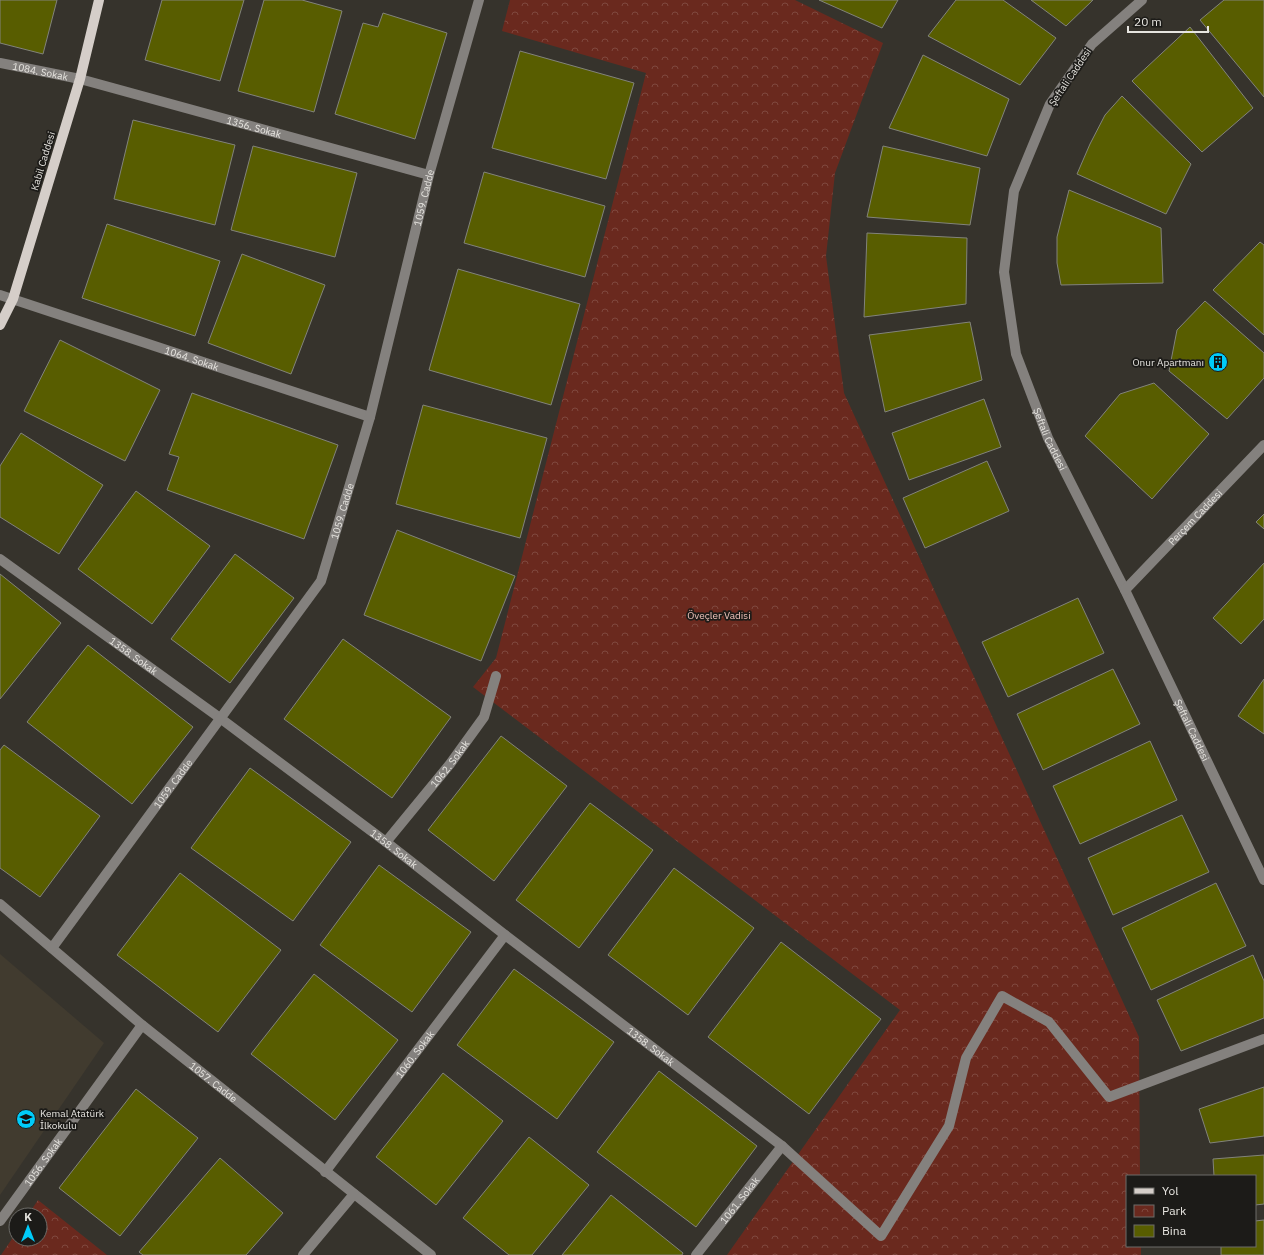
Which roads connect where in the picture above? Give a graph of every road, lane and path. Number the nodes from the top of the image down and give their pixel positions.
1 (99, 0) edge
2 (479, 0) edge
3 (1142, 0) edge
4 (0, 63) edge
5 (80, 79) junction
6 (429, 175) junction
7 (0, 294) edge
8 (13, 299) junction
9 (0, 325) edge
10 (370, 417) junction
11 (1264, 444) edge
12 (0, 559) edge
13 (1125, 590) junction
14 (496, 676) dead end
15 (220, 718) junction
16 (386, 842) junction
17 (1264, 880) edge
18 (0, 904) edge
19 (505, 935) junction
20 (52, 948) junction
21 (142, 1025) junction
22 (1264, 1039) edge
23 (782, 1146) junction
24 (325, 1172) junction
25 (354, 1194) junction
26 (0, 1221) edge
27 (303, 1255) edge
28 (431, 1255) edge
29 (696, 1255) edge

1 - 5 main road, Kabil Caddesi
2 - 6 street, 1059. Cadde
3 - 13 street, Şeftali Caddesi
4 - 5 street, 1084. Sokak
5 - 6 street, 1356. Sokak
5 - 8 main road, Kabil Caddesi
6 - 10 street, 1059. Cadde
7 - 8 street, 1064. Sokak
8 - 9 main road, Kabil Caddesi
8 - 10 street, 1064. Sokak
10 - 15 street, 1059. Cadde
11 - 13 street, Perçem Caddesi
12 - 15 street, 1358. Sokak
13 - 17 street, Şeftali Caddesi
14 - 16 street, 1062. Sokak
15 - 16 street, 1358. Sokak
15 - 20 street, 1059. Cadde
16 - 19 street, 1358. Sokak
18 - 20 street, 1057. Cadde
19 - 23 street, 1358. Sokak
19 - 24 street, 1060. Sokak
20 - 21 street, 1057. Cadde
21 - 24 street, 1057. Cadde
21 - 26 street, 1056. Sokak
22 - 23 street, 1358. Sokak
23 - 29 street, 1061. Sokak
24 - 25 street, 1057. Cadde
25 - 27 street
25 - 28 street, 1057. Cadde

